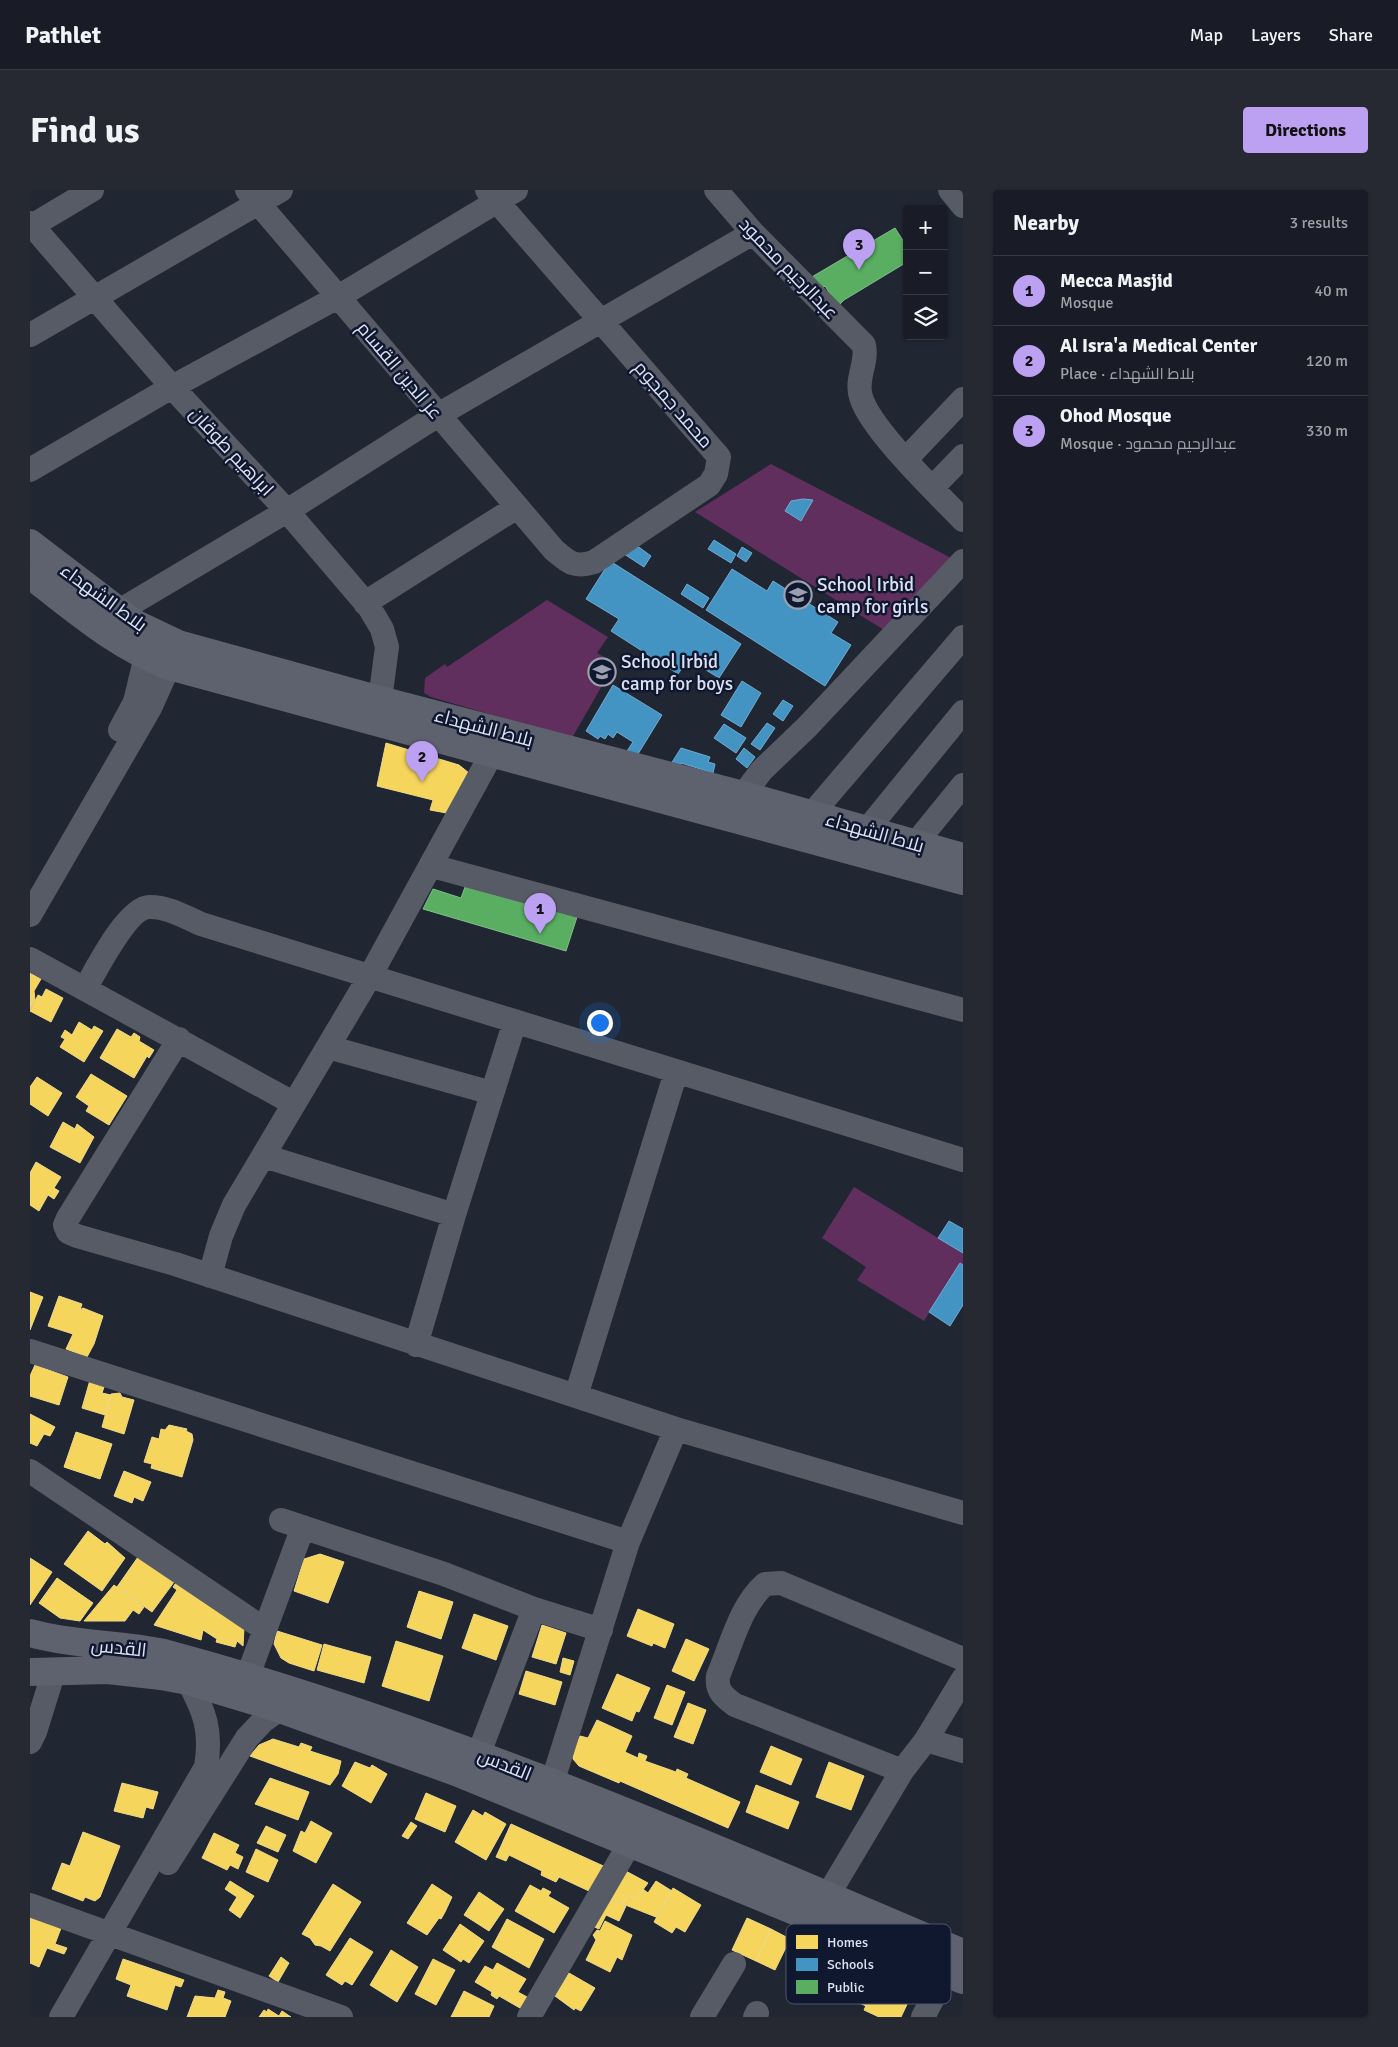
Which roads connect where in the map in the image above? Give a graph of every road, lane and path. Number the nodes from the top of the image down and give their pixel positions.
1 (92, 190) edge
2 (281, 190) edge
3 (716, 190) edge
4 (950, 190) edge
5 (500, 194) edge
6 (253, 197) edge
7 (963, 206) edge
8 (31, 226) edge
9 (753, 233) junction
10 (94, 297) junction
11 (338, 297) junction
12 (600, 320) junction
13 (30, 335) edge
14 (172, 387) junction
15 (963, 399) edge
16 (438, 415) junction
17 (963, 456) edge
18 (906, 459) junction
19 (30, 470) edge
20 (933, 487) junction
21 (517, 507) junction
22 (287, 511) junction
23 (962, 518) edge
24 (30, 543) edge
25 (554, 550) joint
26 (963, 561) edge
27 (30, 575) edge
28 (365, 603) junction
29 (119, 611) junction
30 (963, 637) edge
31 (161, 650) junction
32 (380, 700) junction
33 (963, 712) edge
34 (491, 755) junction
35 (963, 785) edge
36 (747, 796) junction
37 (812, 815) junction
38 (742, 823) junction
39 (866, 831) junction
40 (915, 844) junction
41 (962, 861) edge
42 (432, 866) junction
43 (30, 884) edge
44 (30, 915) edge
45 (30, 959) edge
46 (370, 976) junction
47 (85, 989) junction
48 (963, 1010) edge
49 (515, 1021) junction
50 (180, 1039) junction
51 (328, 1047) junction
52 (676, 1072) junction
53 (492, 1093) junction
54 (293, 1103) junction
55 (264, 1156) junction
56 (963, 1160) edge
57 (454, 1215) junction
58 (210, 1276) junction
59 (416, 1344) junction
60 (30, 1351) edge
61 (576, 1396) junction
62 (676, 1429) junction
63 (30, 1471) edge
64 (963, 1513) edge
65 (628, 1542) junction
66 (534, 1609) junction
67 (264, 1629) junction
68 (601, 1630) junction
69 (30, 1633) edge
70 (963, 1659) edge
71 (42, 1672) edge
72 (247, 1678) junction
73 (963, 1679) edge
74 (188, 1681) junction
75 (280, 1710) junction
76 (926, 1740) junction
77 (30, 1742) edge
78 (963, 1752) edge
79 (479, 1753) junction
80 (902, 1770) junction
81 (552, 1783) junction
82 (630, 1843) junction
83 (828, 1896) junction
84 (30, 1905) edge
85 (826, 1924) edge
86 (894, 1924) edge
87 (115, 1936) junction
88 (951, 1948) edge
89 (963, 1953) edge
90 (734, 1964) dead end
91 (933, 2004) edge
92 (61, 2017) edge
93 (76, 2017) edge
94 (341, 2017) edge
95 (529, 2017) edge
96 (702, 2017) edge
97 (923, 2017) edge

1 - 8 street
2 - 6 street
3 - 9 street, عبدالرحيم محمود
4 - 7 street
5 - 11 street
5 - 12 street, محمد جمجوم
6 - 10 street
6 - 11 street, عز الدين القسام
8 - 10 street, ابراهيم طوقان
9 - 12 street
9 - 18 street, عبدالرحيم محمود
10 - 13 street
10 - 14 street, ابراهيم طوقان
11 - 14 street
11 - 16 street, عز الدين القسام
12 - 16 street
12 - 25 street, محمد جمجوم
14 - 19 street
14 - 22 street, ابراهيم طوقان
15 - 18 street
16 - 21 street, عز الدين القسام
16 - 22 street
17 - 20 street
18 - 20 street
20 - 23 street
21 - 25 street, عز الدين القسام
21 - 28 street
22 - 28 street, ابراهيم طوقان
22 - 29 street
24 - 29 main road, بلاط الشهداء
26 - 36 street
27 - 31 main road
28 - 32 street, ابراهيم طوقان
29 - 31 main road, بلاط الشهداء
30 - 37 street
31 - 32 main road, بلاط الشهداء
31 - 34 main road
31 - 43 street
31 - 44 street
32 - 36 main road, بلاط الشهداء
33 - 39 street
34 - 38 main road
34 - 42 street
35 - 40 street
36 - 37 main road, بلاط الشهداء
36 - 38 street
37 - 39 main road, بلاط الشهداء
38 - 41 main road
39 - 40 main road, بلاط الشهداء
40 - 41 main road, بلاط الشهداء
42 - 46 street
42 - 48 street
45 - 47 street
46 - 47 street
46 - 49 street
46 - 51 street
47 - 50 street
49 - 52 street
49 - 53 street
50 - 54 street
50 - 58 street
51 - 53 street
51 - 54 street
52 - 56 street
52 - 61 street
53 - 57 street
54 - 55 street
55 - 57 street
55 - 58 street
57 - 59 street
58 - 59 street
59 - 61 street
60 - 65 street
61 - 62 street
62 - 64 street
62 - 65 street
63 - 67 street
65 - 68 street
66 - 67 street
66 - 68 street
66 - 79 street
67 - 72 street
68 - 81 street
69 - 72 main road, القدس
70 - 80 street
71 - 74 main road, القدس
71 - 77 street
72 - 79 main road, القدس
73 - 76 street
74 - 75 main road, القدس
74 - 87 street
75 - 82 main road, القدس
75 - 87 street
76 - 78 street
76 - 80 street
79 - 81 main road, القدس
80 - 83 street
81 - 83 main road, القدس
82 - 85 main road, القدس
82 - 95 street
83 - 86 main road, القدس
84 - 87 street
87 - 92 street
87 - 93 street
87 - 94 street
88 - 89 main road, القدس
90 - 96 street
91 - 97 street

